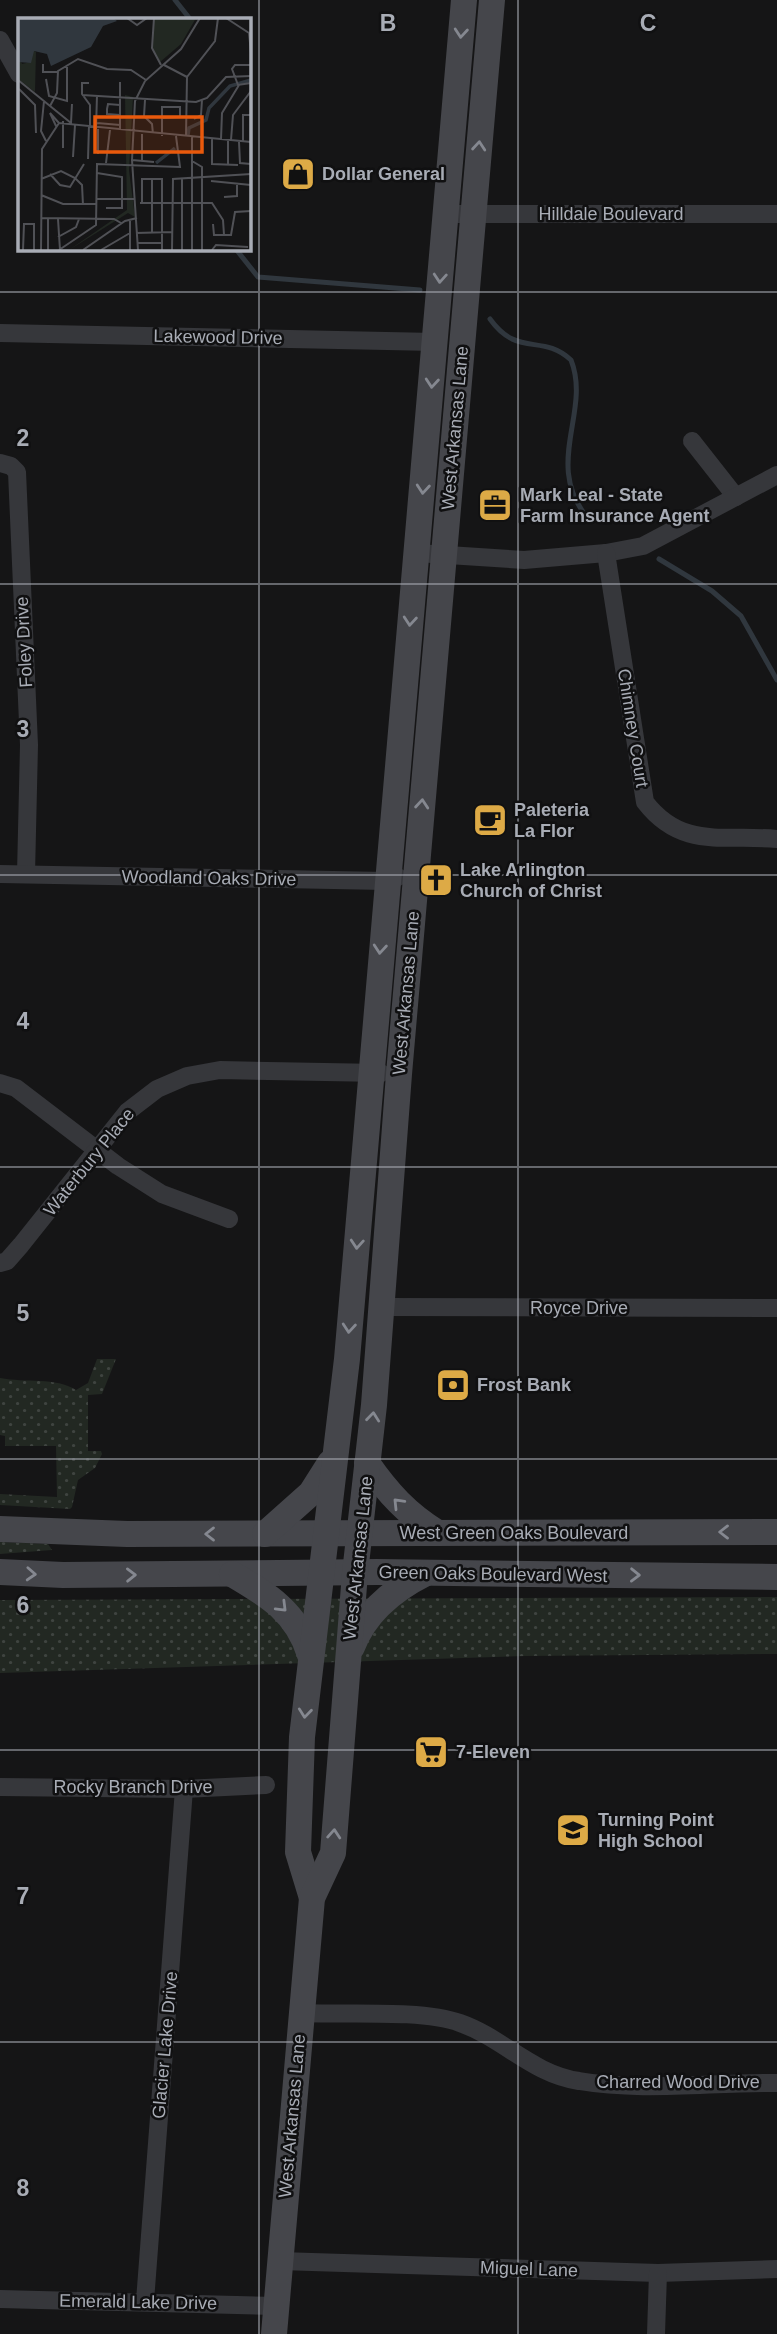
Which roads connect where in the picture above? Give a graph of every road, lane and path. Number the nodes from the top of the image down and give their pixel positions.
1 (464, 0) edge
2 (492, 0) edge
3 (0, 40) edge
4 (18, 72) edge
5 (445, 214) junction
6 (474, 214) junction
7 (777, 214) edge
8 (0, 333) edge
9 (435, 342) junction
10 (692, 441) dead end
11 (0, 463) edge
12 (777, 475) edge
13 (736, 497) junction
14 (417, 553) junction
15 (606, 553) junction
16 (444, 556) junction
17 (777, 839) edge
18 (416, 872) junction
19 (0, 874) edge
20 (26, 874) junction
21 (386, 881) junction
22 (370, 1073) junction
23 (399, 1074) junction
24 (0, 1083) edge
25 (97, 1150) junction
26 (361, 1189) junction
27 (390, 1191) junction
28 (229, 1219) dead end
29 (0, 1263) edge
30 (381, 1307) junction
31 (777, 1308) edge
32 (333, 1459) junction
33 (368, 1463) junction
34 (0, 1529) edge
35 (777, 1532) edge
36 (438, 1533) junction
37 (265, 1534) junction
38 (328, 1534) junction
39 (360, 1534) junction
40 (0, 1572) edge
41 (322, 1572) junction
42 (355, 1573) junction
43 (426, 1573) junction
44 (232, 1574) junction
45 (777, 1577) edge
46 (311, 1659) junction
47 (348, 1659) junction
48 (266, 1785) dead end
49 (0, 1787) edge
50 (184, 1789) junction
51 (312, 1898) junction
52 (300, 2013) junction
53 (777, 2083) edge
54 (280, 2261) junction
55 (777, 2269) edge
56 (659, 2273) junction
57 (0, 2299) edge
58 (145, 2301) junction
59 (276, 2306) junction
60 (274, 2334) edge
61 (656, 2334) edge

1 -> 5 main road, West Arkansas Lane
6 -> 2 main road, West Arkansas Lane
3 - 4 street
5 - 6 street, Hilldale Boulevard
5 -> 9 main road, West Arkansas Lane
6 - 7 street, Hilldale Boulevard
6 - 16 main road, West Arkansas Lane
8 - 9 street, Lakewood Drive
9 -> 14 main road, West Arkansas Lane
10 - 13 street
11 - 20 street, Foley Drive
12 - 13 street
13 - 15 street
14 - 16 street
14 -> 21 main road, West Arkansas Lane
15 - 16 street
15 - 17 street, Chimney Court
18 -> 16 main road, West Arkansas Lane
18 - 21 street, Woodland Oaks Drive
18 - 23 main road, West Arkansas Lane
19 - 20 street, Woodland Oaks Drive
20 - 21 street, Woodland Oaks Drive
21 -> 22 main road, West Arkansas Lane
22 - 23 street, Waterbury Place
22 - 25 street, Waterbury Place
22 - 26 main road, West Arkansas Lane
23 - 27 main road, West Arkansas Lane
24 - 25 street
25 - 28 street
25 - 29 street, Waterbury Place
26 - 27 main road
26 -> 32 main road, West Arkansas Lane
27 - 30 main road, West Arkansas Lane
30 - 31 street, Royce Drive
33 -> 30 main road, West Arkansas Lane
32 - 37 main road
32 - 38 main road, West Arkansas Lane
36 -> 33 main road
33 - 39 main road, West Arkansas Lane
37 -> 34 main road, West Green Oaks Boulevard
35 -> 36 main road, West Green Oaks Boulevard
36 - 39 main road, West Green Oaks Boulevard
37 - 38 main road, West Green Oaks Boulevard
38 - 39 main road, West Green Oaks Boulevard
38 - 41 main road, West Arkansas Lane
39 - 42 main road, West Arkansas Lane
40 -> 44 main road, Green Oaks Boulevard West
41 - 42 main road, Green Oaks Boulevard West
41 - 44 main road, Green Oaks Boulevard West
41 - 46 main road, West Arkansas Lane
42 - 43 main road, Green Oaks Boulevard West
42 - 47 main road, West Arkansas Lane
43 -> 45 main road, Green Oaks Boulevard West
43 - 47 main road
44 -> 46 main road
46 -> 51 main road, West Arkansas Lane
51 -> 47 main road, West Arkansas Lane
48 - 50 street, Rocky Branch Drive
49 - 50 street, Rocky Branch Drive
50 - 58 street, Glacier Lake Drive
51 - 52 main road, West Arkansas Lane
52 - 53 street, Charred Wood Drive
52 - 54 main road, West Arkansas Lane
54 - 56 street, Miguel Lane
54 - 59 main road, West Arkansas Lane
55 - 56 street, Miguel Lane
56 - 61 street
57 - 58 street, Emerald Lake Drive
58 - 59 street, Emerald Lake Drive
59 - 60 main road, West Arkansas Lane

